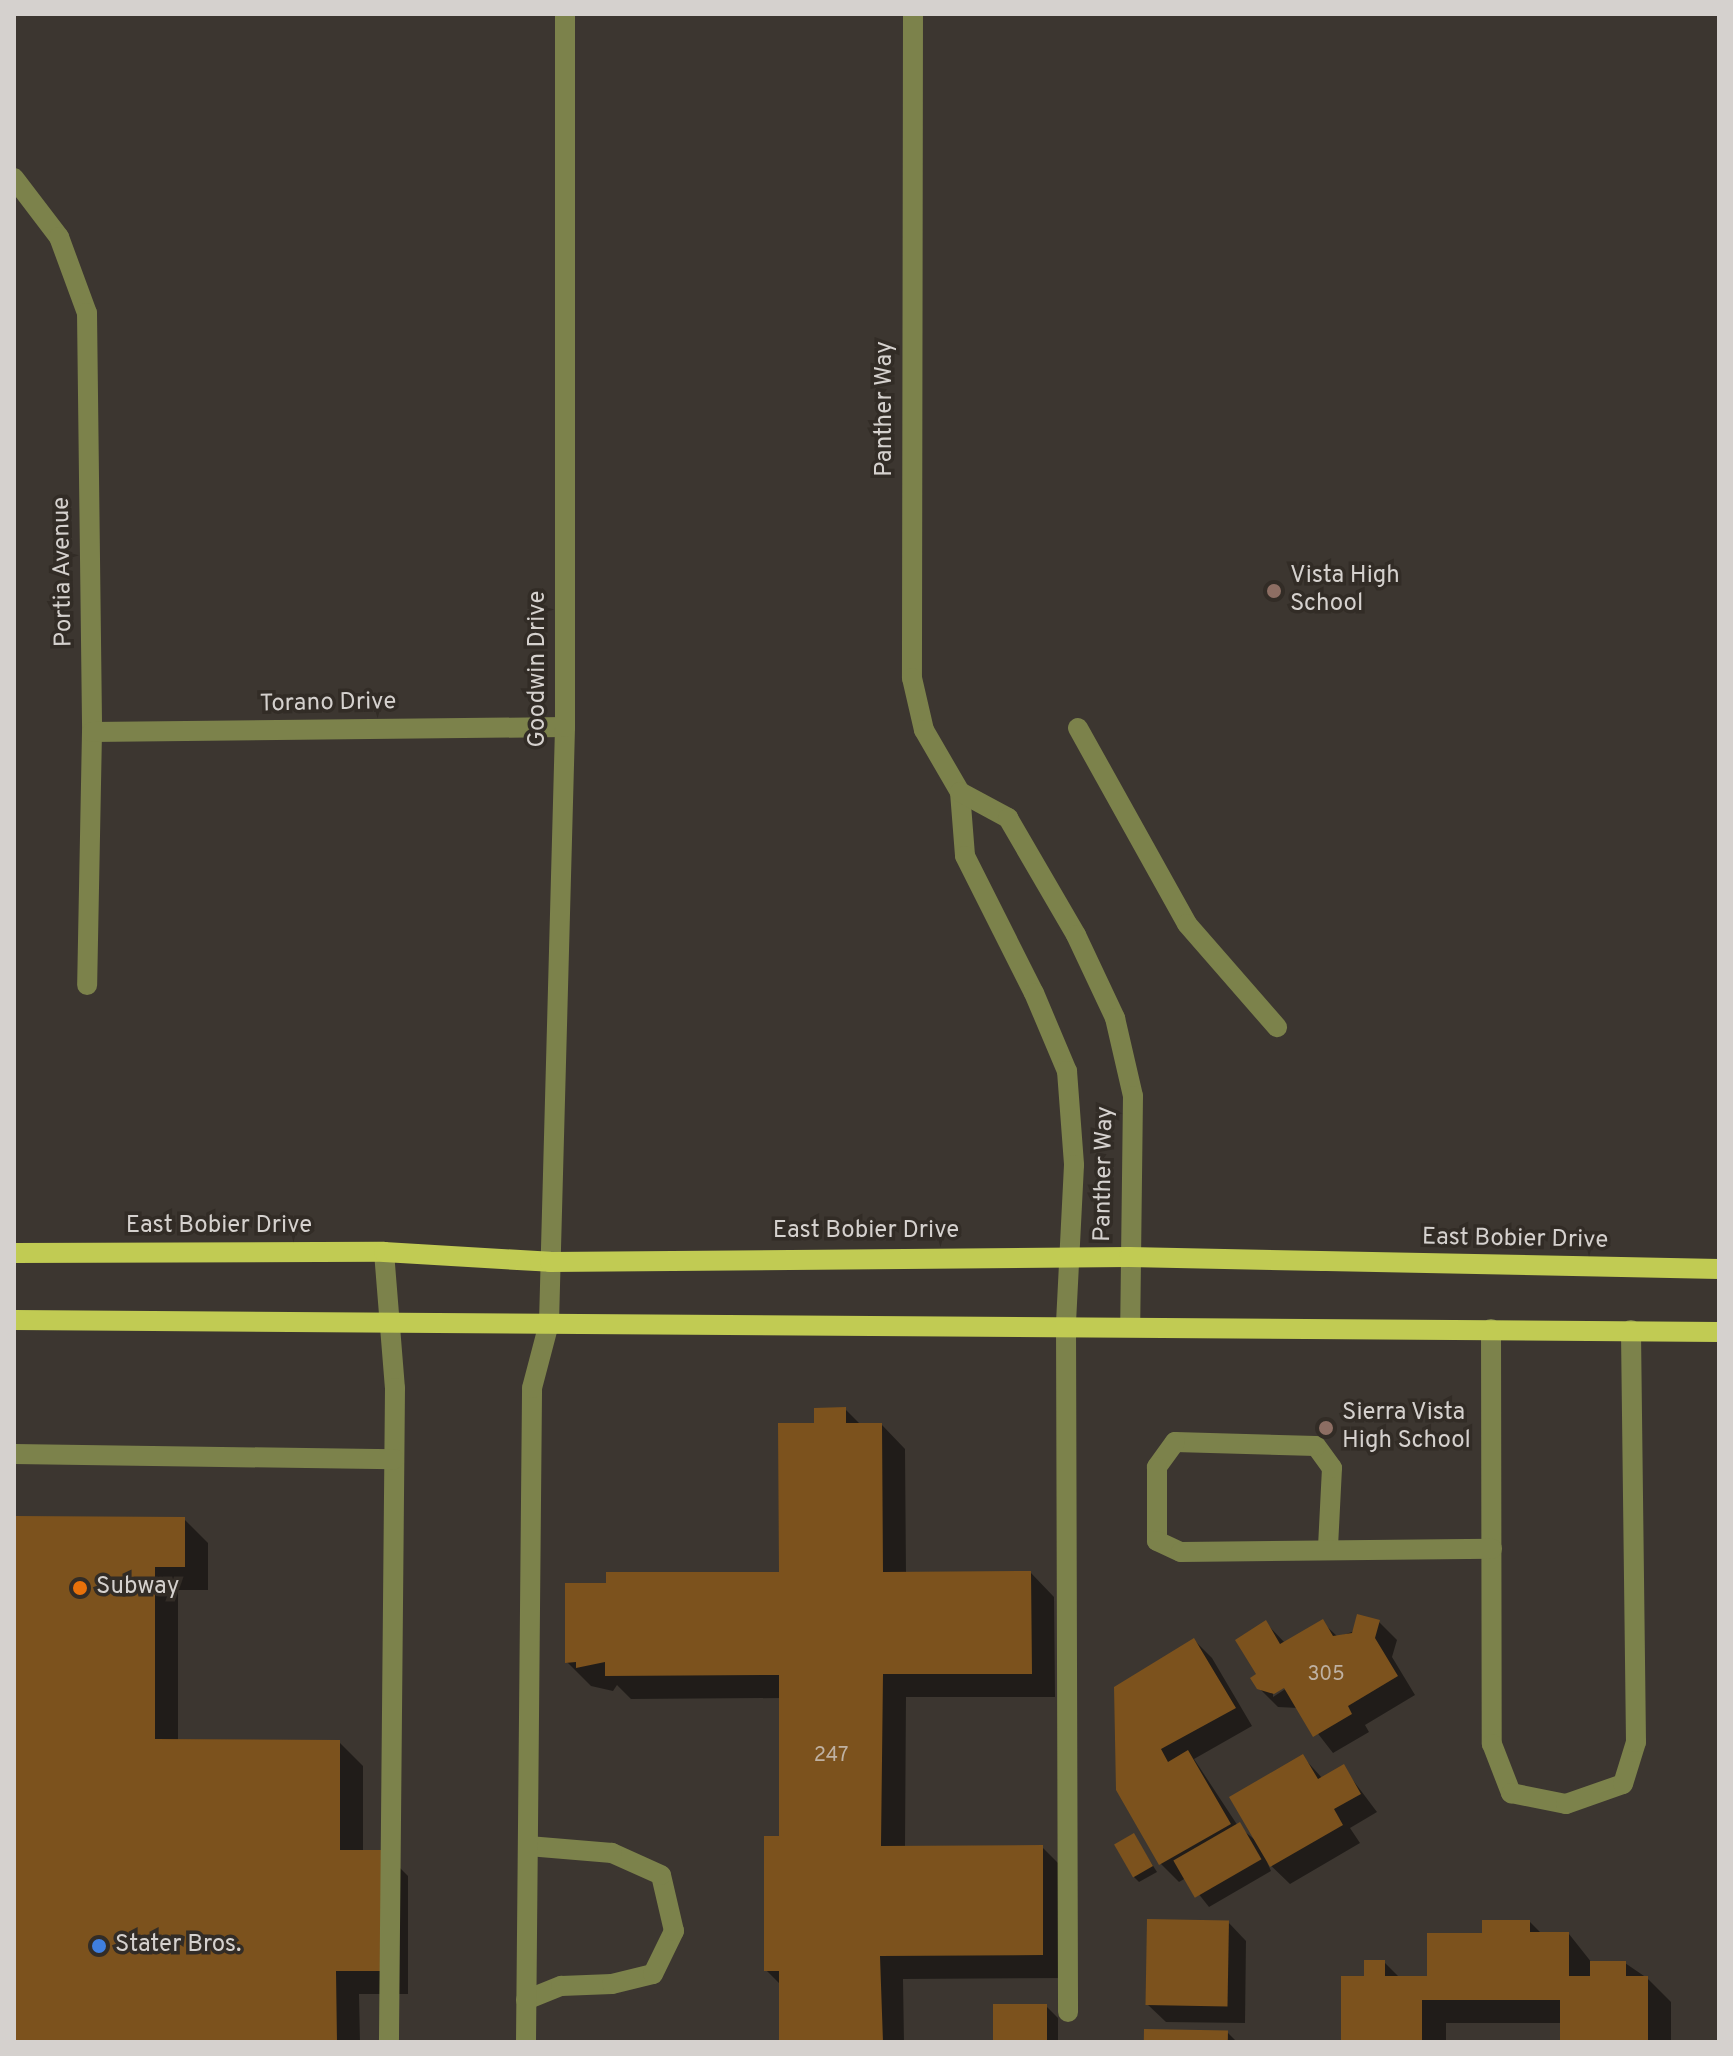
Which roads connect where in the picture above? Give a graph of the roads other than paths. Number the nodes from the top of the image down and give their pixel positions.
1 (565, 14) edge
2 (913, 14) edge
3 (14, 178) edge
4 (565, 727) junction
5 (1078, 728) dead end
6 (92, 732) junction
7 (960, 792) junction
8 (87, 985) dead end
9 (1277, 1027) dead end
10 (384, 1252) junction
11 (14, 1253) edge
12 (1069, 1257) junction
13 (1129, 1257) junction
14 (550, 1262) junction
15 (1719, 1269) edge
16 (14, 1320) edge
17 (390, 1323) junction
18 (549, 1323) junction
19 (1066, 1325) junction
20 (1130, 1327) junction
21 (1491, 1329) junction
22 (1631, 1330) junction
23 (1719, 1332) edge
24 (14, 1454) edge
25 (394, 1459) junction
26 (1328, 1547) junction
27 (1492, 1549) junction
28 (528, 1846) junction
29 (526, 2000) junction
30 (1068, 2012) dead end
31 (389, 2042) edge
32 (526, 2042) edge

1 - 4 street, Goodwin Drive
2 - 7 street, Panther Way
3 - 6 street, Portia Avenue
4 - 6 street, Torano Drive
4 - 14 street, Goodwin Drive
5 - 9 street
6 - 8 street, Portia Avenue
7 - 12 street, Panther Way
7 - 13 street, Panther Way
10 - 11 main road, East Bobier Drive
10 - 14 main road, East Bobier Drive
10 - 17 street
12 - 13 main road, East Bobier Drive
12 - 14 main road, East Bobier Drive
12 - 19 street, Panther Way
13 - 15 main road, East Bobier Drive
13 - 20 street, Panther Way
14 - 18 street, Goodwin Drive
16 - 17 main road
17 - 18 main road
17 - 25 street
18 - 19 main road
18 - 28 street, Goodwin Drive
19 - 20 main road
19 - 30 street, Panther Way
20 - 21 main road
21 - 22 main road
21 - 27 street
22 - 23 main road
22 - 27 street
24 - 25 street
25 - 31 street
26 - 26 street
26 - 27 street
28 - 29 street, Goodwin Drive
28 - 29 street
29 - 32 street, Goodwin Drive

